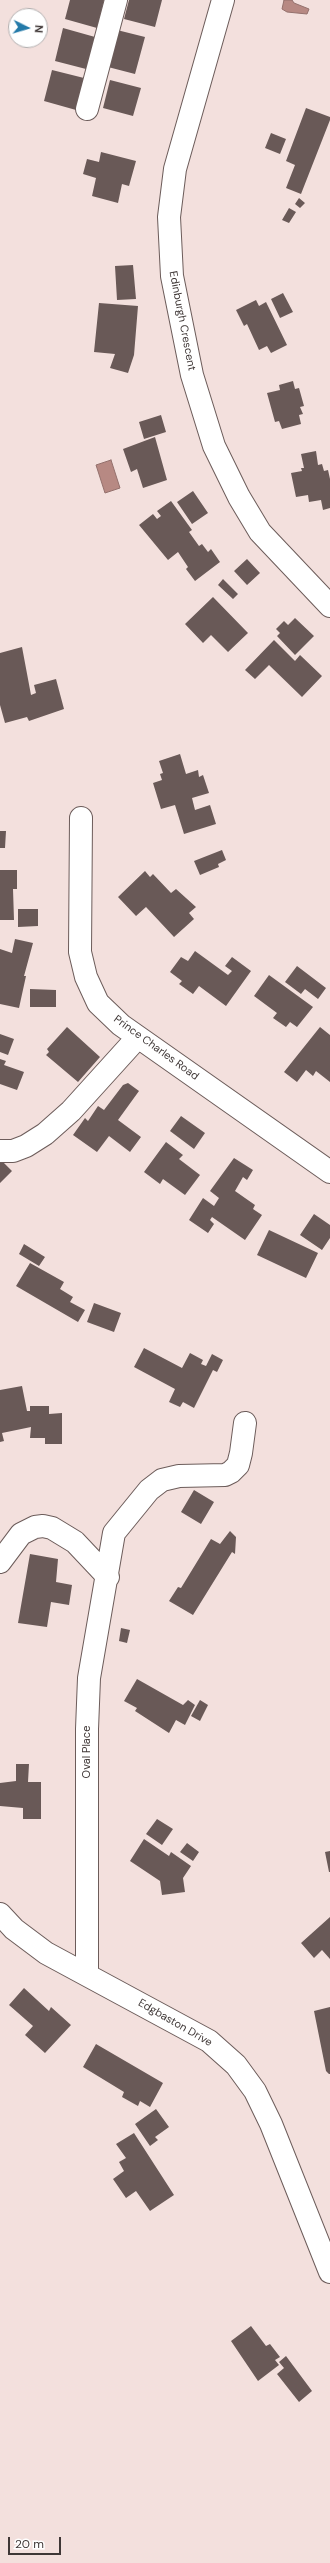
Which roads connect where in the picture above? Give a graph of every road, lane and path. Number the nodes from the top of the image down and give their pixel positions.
1 (116, 0) edge
2 (223, 0) edge
3 (86, 109) dead end
4 (330, 606) edge
5 (81, 818) dead end
6 (138, 1037) junction
7 (0, 1151) edge
8 (330, 1172) edge
9 (245, 1423) dead end
10 (0, 1562) edge
11 (108, 1577) junction
12 (0, 1914) edge
13 (87, 1974) junction
14 (330, 2272) edge

1 - 3 street
2 - 4 street, Edinburgh Crescent
5 - 6 street, Prince Charles Road
6 - 7 street
6 - 8 street, Prince Charles Road
9 - 11 street, Oval Place
10 - 11 street
11 - 13 street, Oval Place
12 - 13 street, Edgbaston Drive
13 - 14 street, Edgbaston Drive

